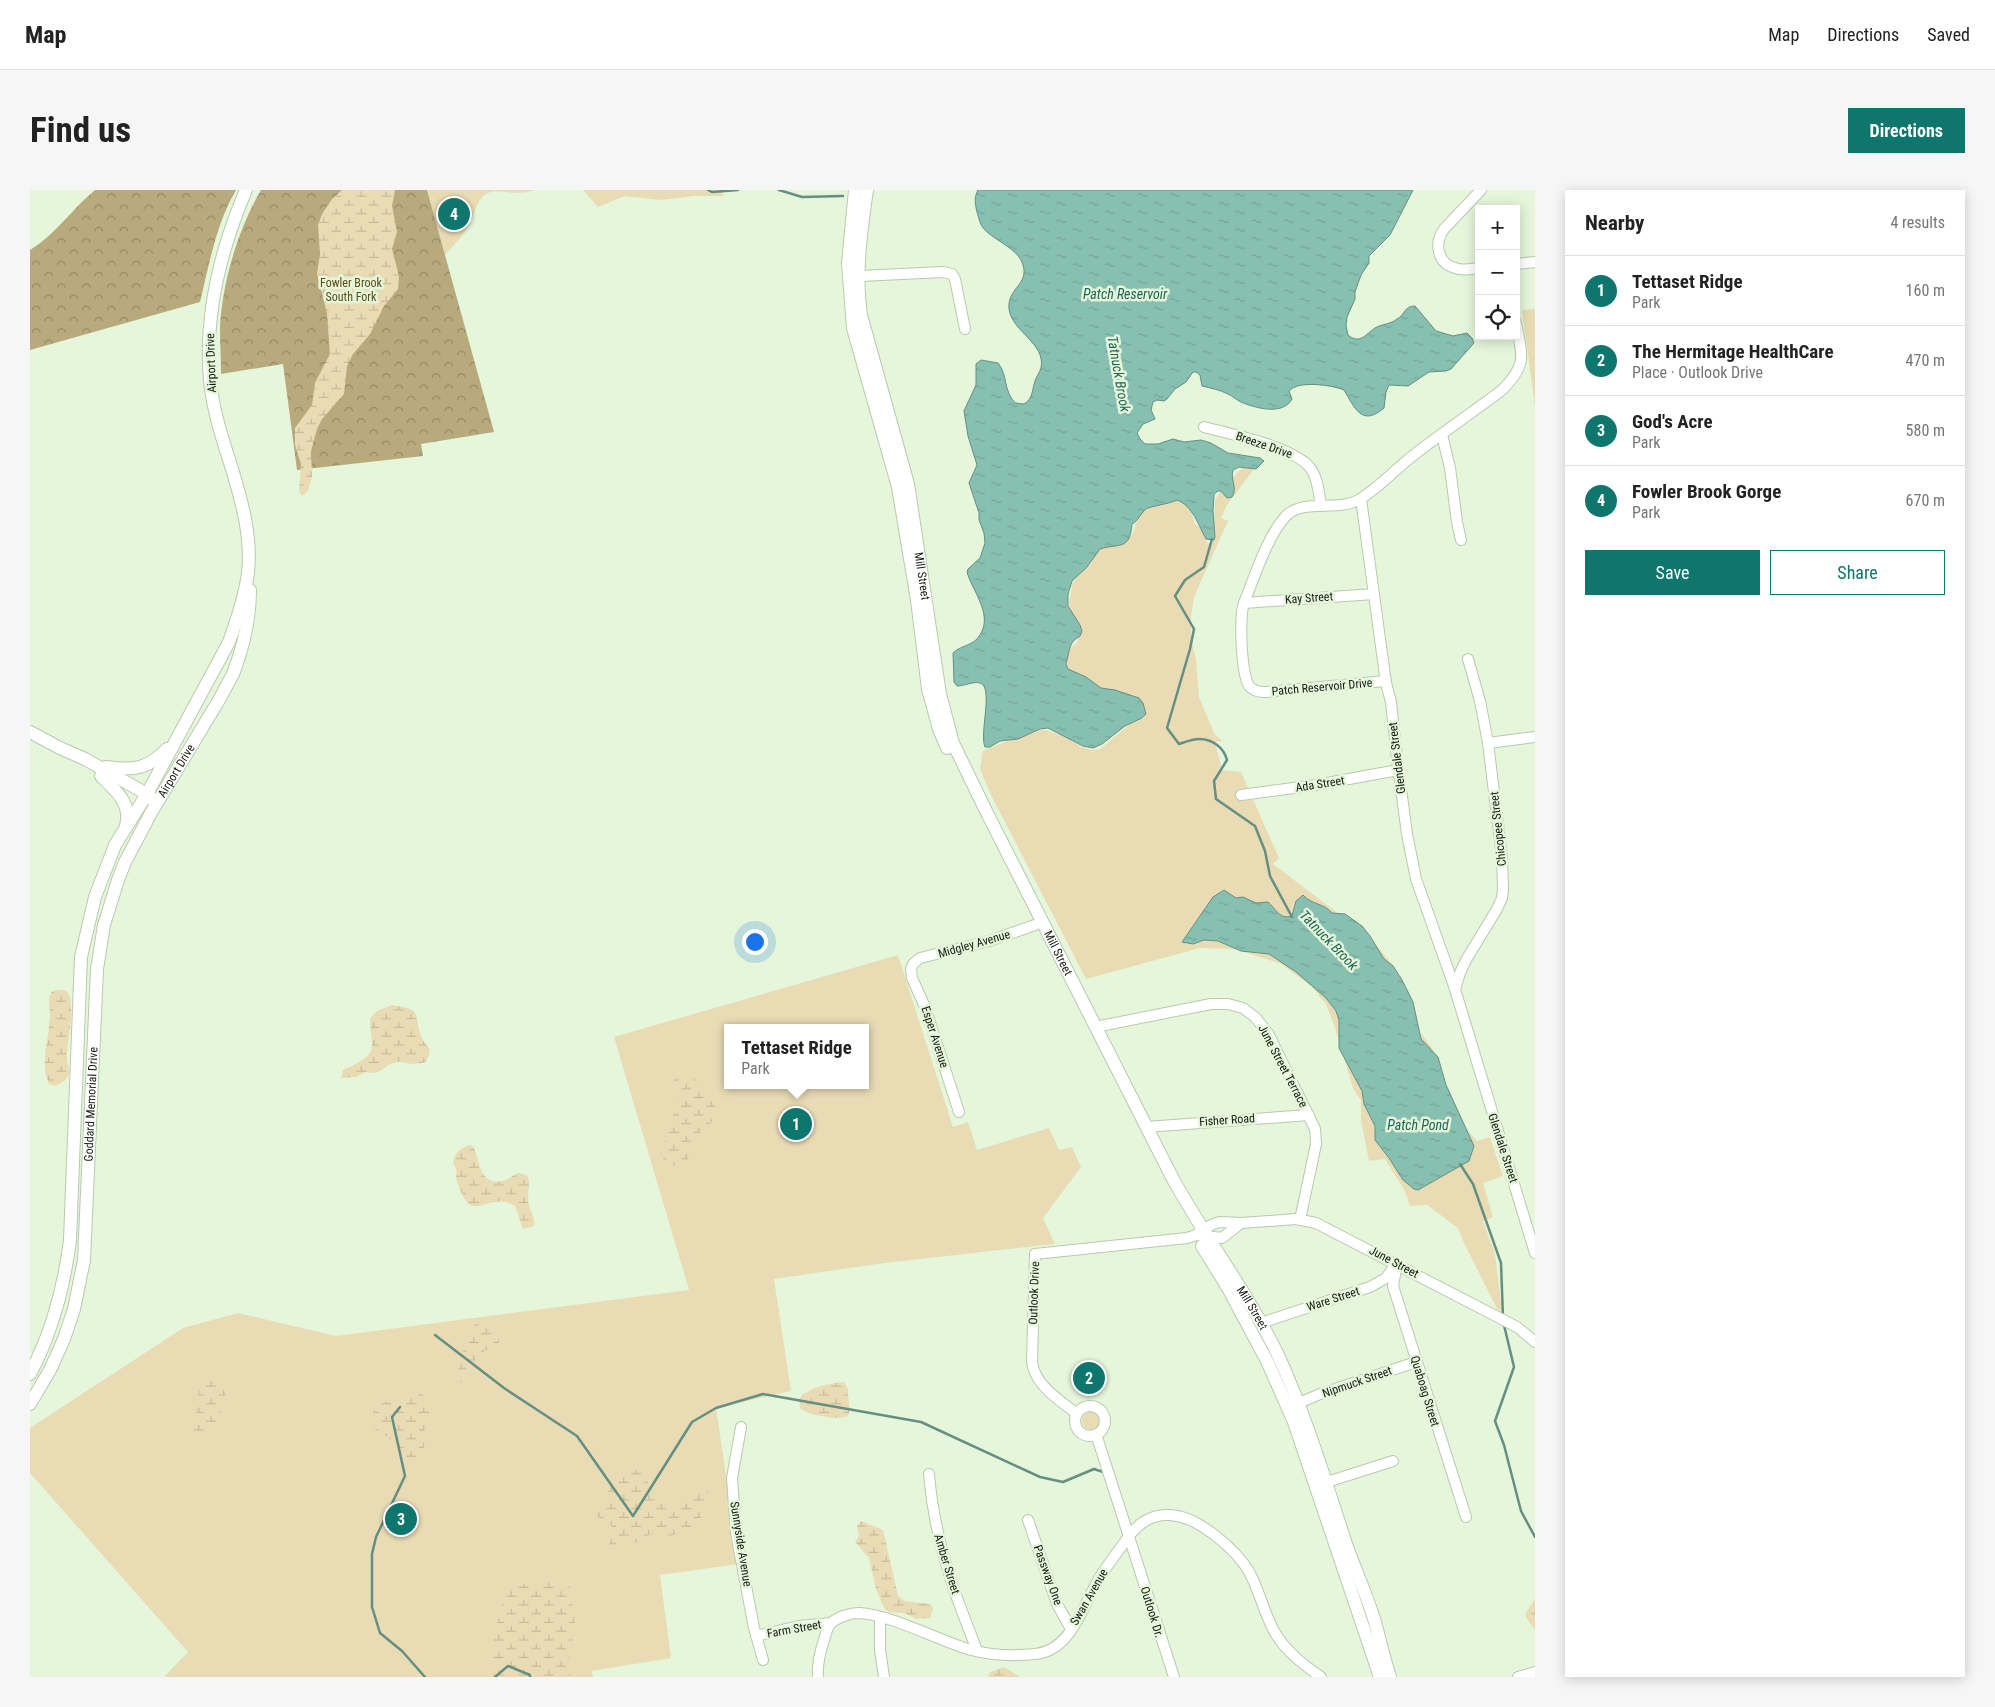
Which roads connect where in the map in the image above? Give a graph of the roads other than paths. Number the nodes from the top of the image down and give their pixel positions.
1 (246, 190) edge
2 (855, 190) edge
3 (867, 190) edge
4 (1481, 190) edge
5 (1535, 262) edge
6 (1520, 264) edge
7 (1475, 268) edge
8 (860, 276) junction
9 (965, 329) dead end
10 (1518, 340) edge
11 (1204, 427) dead end
12 (1442, 435) junction
13 (1361, 499) junction
14 (1321, 506) junction
15 (1461, 540) dead end
16 (248, 568) junction
17 (1374, 594) junction
18 (1244, 603) junction
19 (928, 651) junction
20 (1468, 659) dead end
21 (1386, 681) junction
22 (185, 725) junction
23 (30, 732) edge
24 (1535, 737) edge
25 (1488, 743) junction
26 (60, 748) junction
27 (84, 758) junction
28 (1398, 770) junction
29 (101, 776) junction
30 (1241, 795) dead end
31 (145, 798) junction
32 (156, 804) junction
33 (126, 827) junction
34 (1035, 925) junction
35 (913, 964) joint
36 (1455, 989) junction
37 (1095, 1027) junction
38 (959, 1112) dead end
39 (1309, 1115) junction
40 (1146, 1126) junction
41 (1300, 1220) junction
42 (1241, 1223) junction
43 (1531, 1225) edge
44 (1201, 1234) junction
45 (1535, 1253) edge
46 (1397, 1264) junction
47 (1261, 1323) junction
48 (1535, 1342) edge
49 (1416, 1362) junction
50 (30, 1374) edge
51 (1299, 1403) junction
52 (30, 1404) edge
53 (1077, 1414) junction
54 (741, 1427) dead end
55 (1096, 1434) junction
56 (1393, 1460) dead end
57 (929, 1474) dead end
58 (1327, 1482) junction
59 (1466, 1516) dead end
60 (1028, 1520) dead end
61 (1129, 1534) junction
62 (880, 1617) junction
63 (831, 1623) junction
64 (1071, 1629) junction
65 (756, 1636) junction
66 (977, 1651) junction
67 (763, 1660) dead end
68 (1535, 1672) edge
69 (818, 1677) edge
70 (884, 1677) edge
71 (1173, 1677) edge
72 (1321, 1677) edge
73 (1380, 1677) edge
74 (1390, 1677) edge
75 (1518, 1677) edge

1 - 16 main road, Airport Drive
2 - 19 main road, Mill Street
3 - 8 main road, Mill Street
4 - 7 street
5 - 6 street
8 - 9 street
8 - 19 main road, Mill Street
10 - 12 street
11 - 14 street, Breeze Drive
12 - 13 street
12 - 15 street
13 - 14 street, Patch Reservoir Drive
13 - 17 street, Glendale Street
14 - 18 street, Patch Reservoir Drive
16 - 22 main road, Airport Drive
16 - 32 main road, Airport Drive
17 - 18 street, Kay Street
17 - 21 street, Glendale Street
18 - 21 street, Patch Reservoir Drive
19 - 34 main road, Mill Street
19 - 37 main road, Mill Street
20 - 25 street, Chicopee Street
21 - 28 street, Glendale Street
22 - 27 main road, Airport Drive
22 - 31 main road, Airport Drive
23 - 26 main road, Airport Drive
24 - 25 street
25 - 36 street, Chicopee Street
26 - 27 main road, Airport Drive
26 - 29 main road, Airport Drive
27 - 31 main road, Airport Drive
28 - 30 street, Ada Street
28 - 36 street, Glendale Street
29 - 31 main road, Airport Drive
29 - 33 main road
31 - 32 main road, Airport Drive
31 - 33 main road, Goddard Memorial Drive
32 - 52 main road, Goddard Memorial Drive
33 - 50 main road, Goddard Memorial Drive
34 - 35 street, Midgley Avenue
34 - 44 main road, Mill Street
35 - 38 street, Esper Avenue
36 - 43 street, Glendale Street
37 - 39 street, June Street Terrace
37 - 40 main road, Mill Street
39 - 40 street, Fisher Road
39 - 41 street, June Street Terrace
40 - 44 main road, Mill Street
41 - 42 street, June Street
41 - 46 street, June Street
42 - 44 street, June Street
42 - 44 street
43 - 45 street, Glendale Street
44 - 47 main road, Mill Street
44 - 53 street, Outlook Drive
44 - 73 main road, Mill Street
46 - 47 street, Ware Street
46 - 48 street, June Street
46 - 49 street, Quaboag Street
47 - 51 main road, Mill Street
49 - 51 street, Nipmuck Street
49 - 59 street, Quaboag Street
51 - 58 main road, Mill Street
53 - 55 street
53 - 55 street
54 - 65 street, Sunnyside Avenue
55 - 61 street
56 - 58 street
57 - 66 street, Amber Street
58 - 74 main road, Mill Street
60 - 64 street, Passway One
61 - 64 street, Swan Avenue
61 - 71 street
61 - 72 street, Swan Avenue
62 - 63 street, Swan Avenue
62 - 66 street, Swan Avenue
62 - 70 street
63 - 65 street, Farm Street
63 - 69 street
64 - 66 street, Swan Avenue
65 - 67 street, Sunnyside Avenue
68 - 75 street

